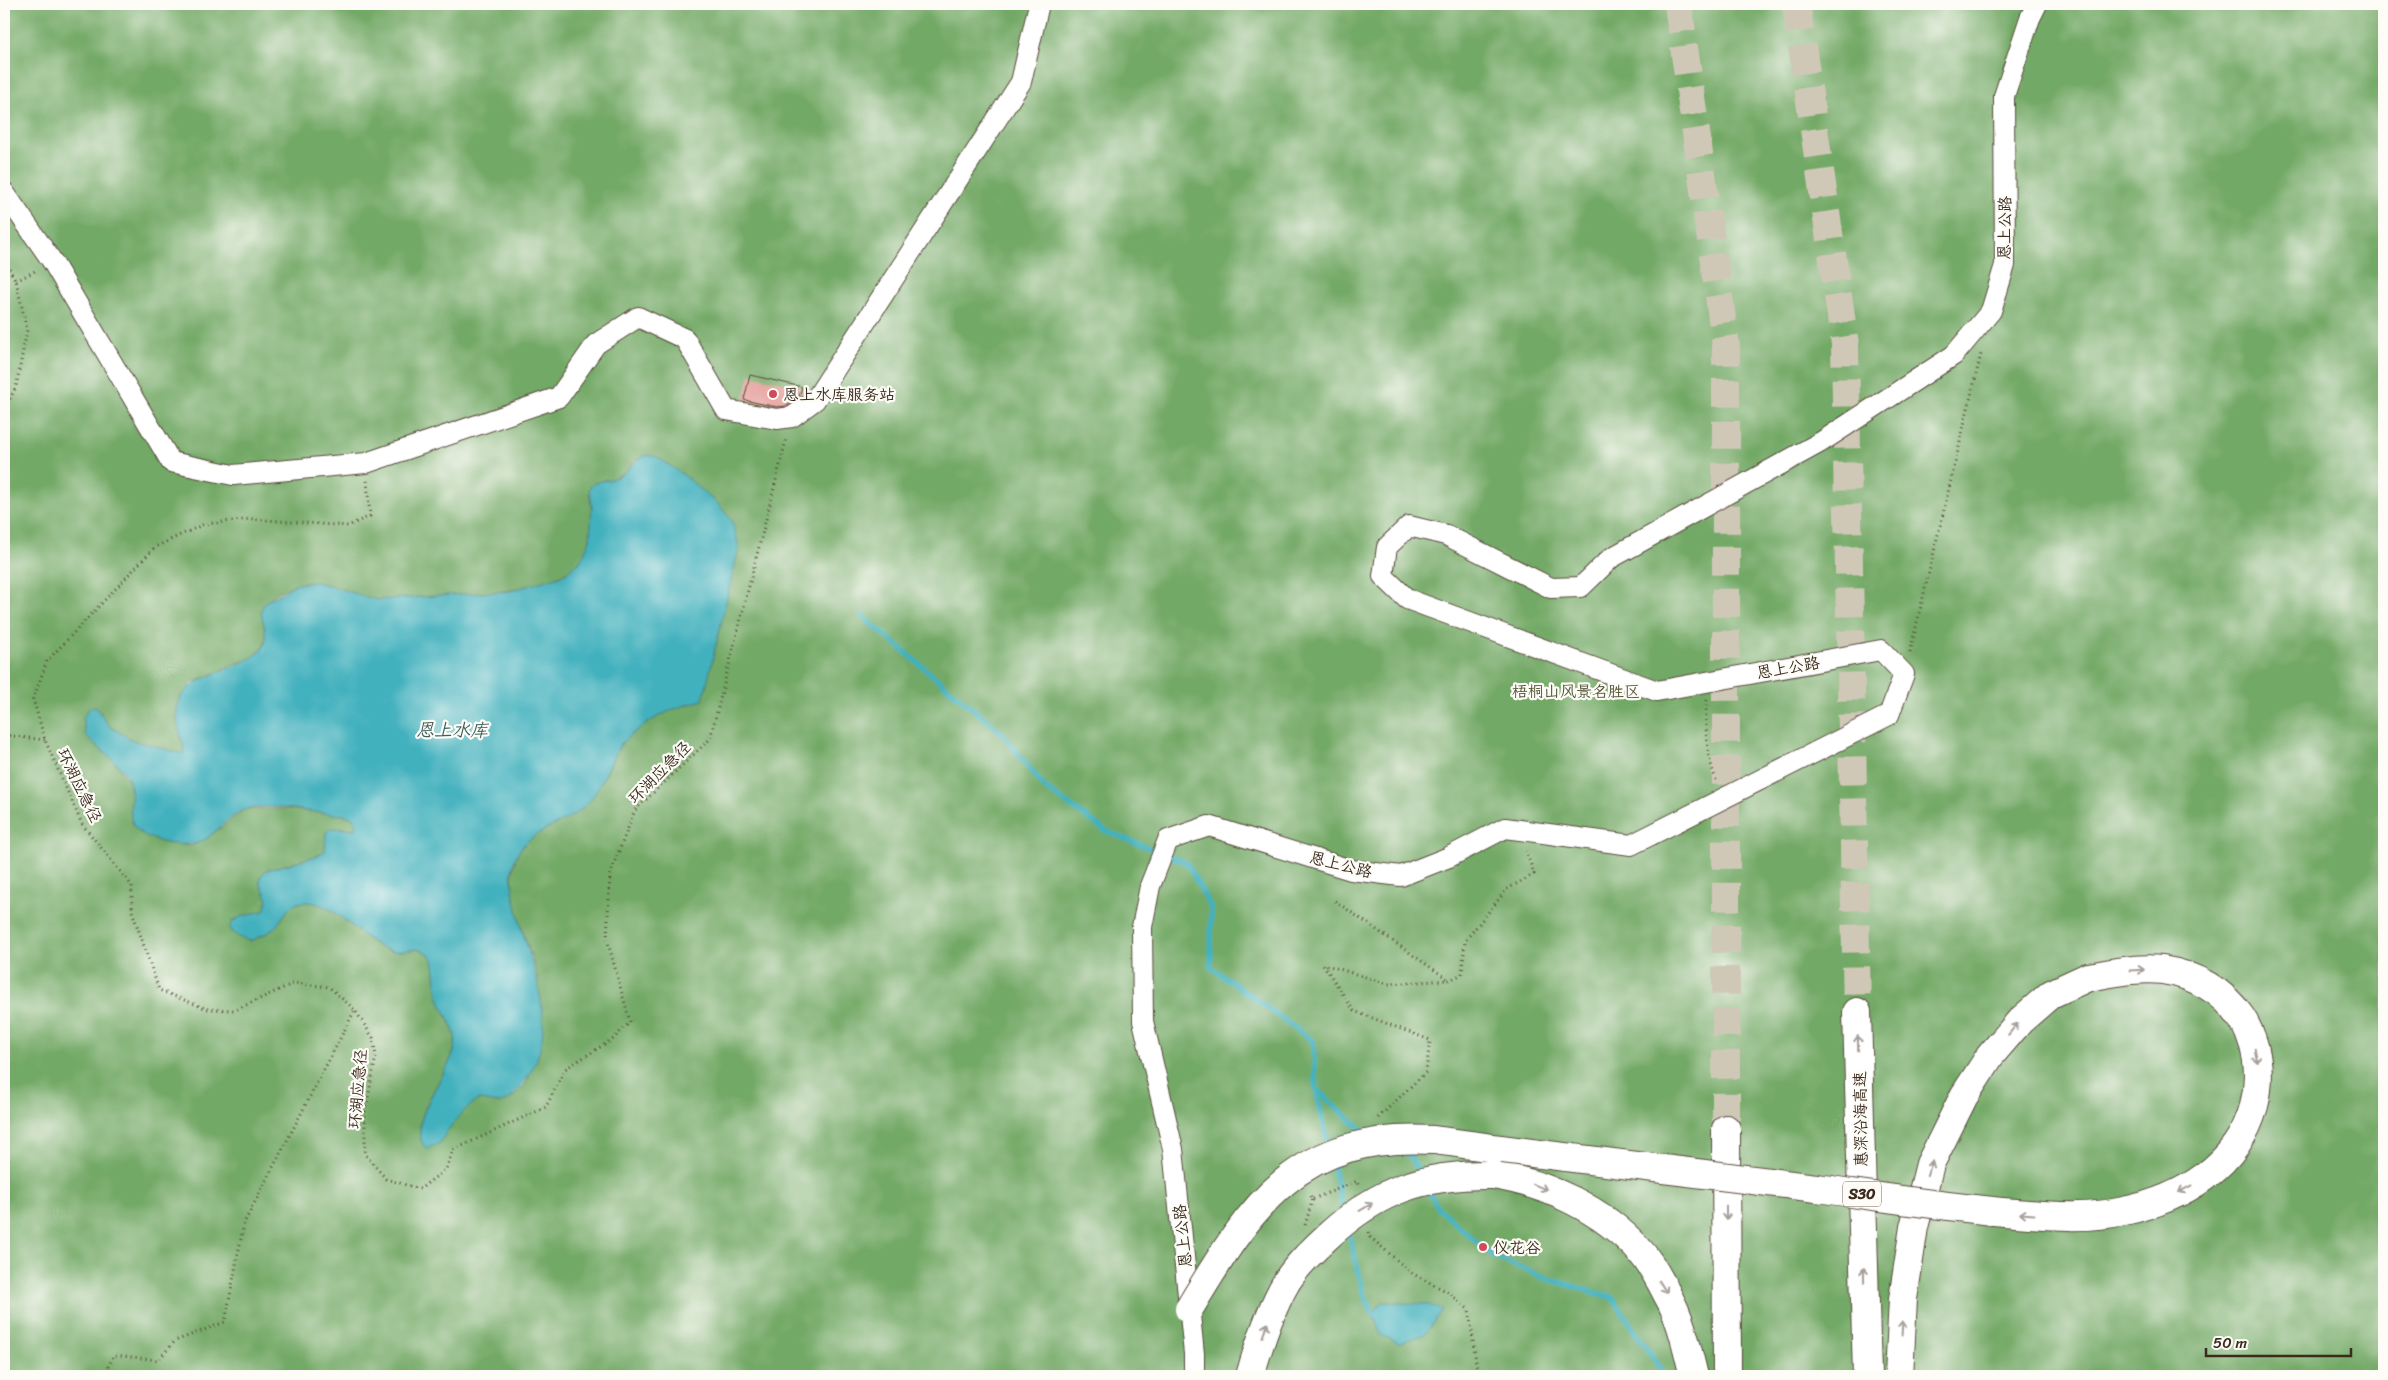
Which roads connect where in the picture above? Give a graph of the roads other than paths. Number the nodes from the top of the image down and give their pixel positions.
1 (1039, 4) edge
2 (2037, 4) edge
3 (4, 192) edge
4 (1858, 1012) tunnel mouth
5 (1726, 1129) tunnel mouth
6 (1189, 1309) junction
7 (1194, 1376) edge
8 (1250, 1376) edge
9 (1694, 1376) edge
10 (1727, 1376) edge
11 (1867, 1376) edge
12 (1899, 1376) edge

1 - 3 street
2 - 6 street, 恩上公路
11 -> 4 highway, 惠深沿海高速 / S30
5 -> 10 highway
6 - 7 street, 恩上公路
12 -> 6 highway, bridge
8 -> 9 highway, bridge

